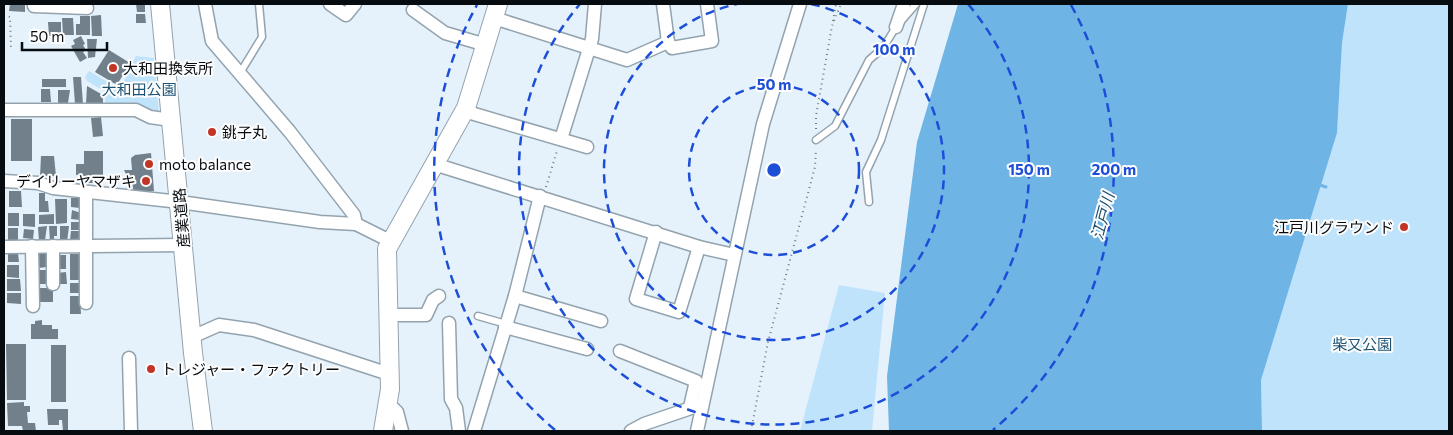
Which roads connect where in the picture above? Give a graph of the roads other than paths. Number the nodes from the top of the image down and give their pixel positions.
1 (34, 4) edge
2 (160, 4) edge
3 (205, 4) edge
4 (259, 4) edge
5 (330, 4) edge
6 (355, 4) edge
7 (594, 4) edge
8 (662, 4) edge
9 (707, 4) edge
10 (800, 4) edge
11 (904, 4) edge
12 (916, 4) edge
13 (924, 4) edge
14 (87, 8) dead end
15 (494, 9) edge
16 (412, 10) dead end
17 (896, 27) junction
18 (668, 42) junction
19 (486, 45) junction
20 (588, 48) junction
21 (239, 74) junction
22 (4, 110) edge
23 (464, 110) junction
24 (171, 120) junction
25 (561, 140) junction
26 (816, 140) road end
27 (587, 147) dead end
28 (434, 164) junction
29 (4, 181) edge
30 (86, 192) junction
31 (542, 196) junction
32 (180, 202) junction
33 (869, 202) dead end
34 (356, 224) junction
35 (656, 232) junction
36 (390, 240) junction
37 (184, 245) junction
38 (32, 246) junction
39 (53, 246) junction
40 (699, 246) junction
41 (4, 247) edge
42 (86, 247) junction
43 (730, 254) dead end
44 (53, 284) dead end
45 (439, 296) dead end
46 (515, 296) junction
47 (86, 303) dead end
48 (32, 306) dead end
49 (387, 315) junction
50 (478, 316) dead end
51 (601, 321) dead end
52 (450, 323) dead end
53 (506, 325) junction
54 (192, 337) junction
55 (587, 349) dead end
56 (620, 351) dead end
57 (129, 358) dead end
58 (389, 374) junction
59 (388, 403) junction
60 (696, 407) junction
61 (131, 431) edge
62 (203, 431) edge
63 (383, 431) edge
64 (402, 431) edge
65 (459, 431) edge
66 (474, 431) edge
67 (631, 431) edge
68 (697, 431) edge

1 - 14 street
2 - 24 street, 産業道路
3 - 21 street
4 - 21 lane
5 - 6 street
7 - 20 street
8 - 18 street
9 - 18 street
10 - 60 street
11 - 17 street
12 - 17 lane
13 - 33 lane
15 - 19 street
15 - 20 street
16 - 19 street
17 - 26 lane
18 - 20 street
19 - 23 street
20 - 25 street
21 - 34 street
22 - 24 street
23 - 25 street
23 - 28 street
24 - 32 street, 産業道路
25 - 27 street
28 - 31 street
28 - 36 street
29 - 30 street
30 - 32 street
30 - 42 street
31 - 35 street
31 - 46 street
32 - 34 street
32 - 37 street, 産業道路
34 - 36 street
35 - 40 street
35 - 40 street
36 - 49 street
37 - 42 street
37 - 54 street, 産業道路
38 - 39 street
38 - 41 street
38 - 48 street
39 - 42 street
39 - 44 street
40 - 43 street
42 - 47 street
45 - 49 street
46 - 51 street
46 - 53 street
49 - 58 street
50 - 53 lane
52 - 65 street
53 - 55 street
53 - 66 street
54 - 58 street
54 - 62 street, 産業道路
56 - 60 street
57 - 61 street
58 - 59 street
59 - 63 street
59 - 64 street
60 - 67 street
60 - 68 street

